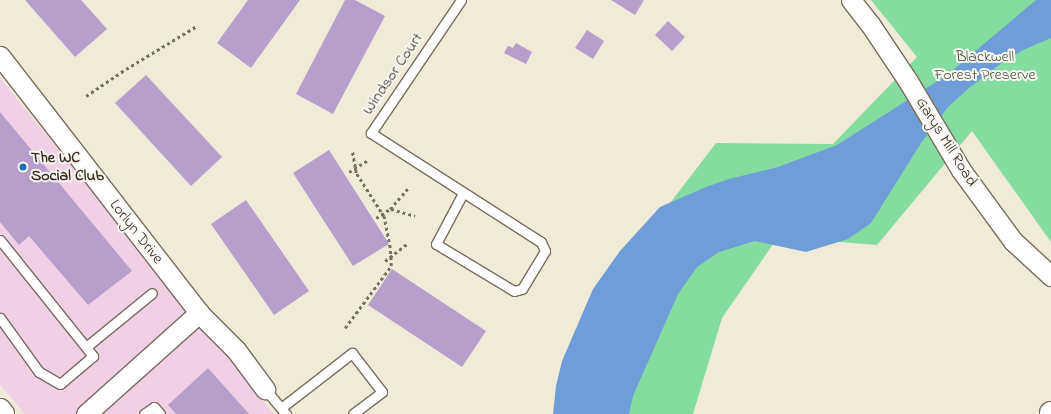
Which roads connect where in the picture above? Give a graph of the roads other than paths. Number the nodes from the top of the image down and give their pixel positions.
1 (461, 0) edge
2 (851, 0) edge
3 (0, 56) edge
4 (463, 193) junction
5 (0, 240) edge
6 (4, 252) edge
7 (1051, 276) edge
8 (152, 293) dead end
9 (199, 314) junction
10 (0, 318) edge
11 (86, 347) junction
12 (265, 389) joint
13 (0, 410) edge
14 (283, 411) edge
15 (3, 414) edge
16 (86, 414) edge
17 (144, 414) edge
18 (160, 414) edge
19 (353, 414) edge

1 - 4 lane, Windsor Court
2 - 7 street, Garys Mill Road
3 - 9 street, Lorlyn Drive
4 - 4 lane, Windsor Court
5 - 6 lane
6 - 11 lane
8 - 11 lane
9 - 12 street, Lorlyn Drive
9 - 16 street
10 - 11 lane
12 - 14 lane
13 - 15 main road
14 - 19 lane
17 - 18 lane

